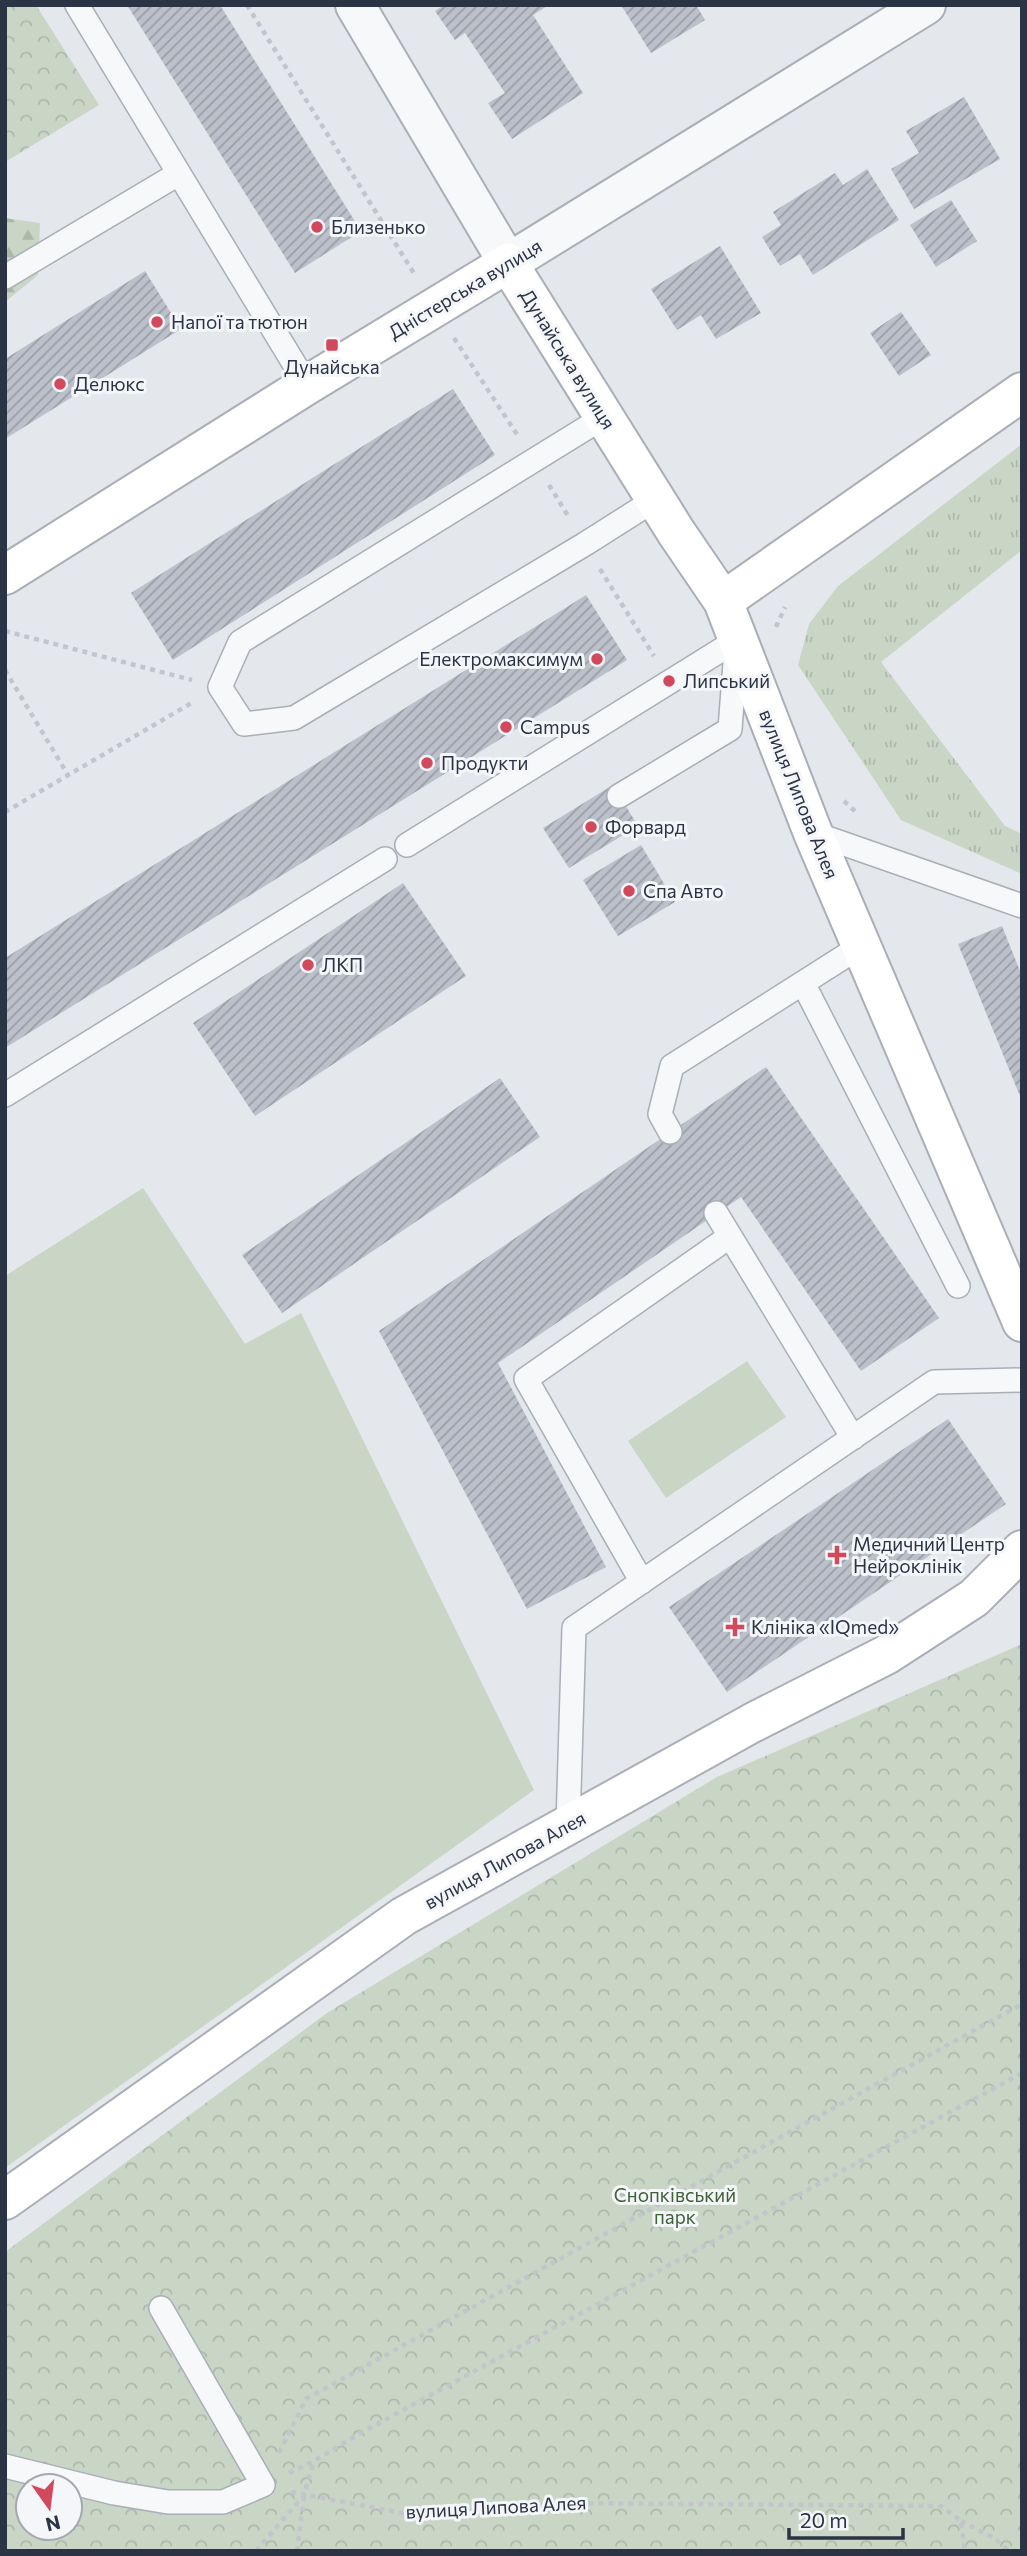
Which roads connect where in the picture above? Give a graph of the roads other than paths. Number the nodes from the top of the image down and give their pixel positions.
1 (77, 5) edge
2 (355, 5) edge
3 (926, 5) edge
4 (178, 174) junction
5 (508, 263) junction
6 (5, 278) edge
7 (307, 385) junction
8 (1022, 392) edge
9 (604, 417) junction
10 (656, 499) junction
11 (5, 575) edge
12 (723, 601) junction
13 (737, 640) junction
14 (619, 796) dead end
15 (813, 833) junction
16 (407, 845) dead end
17 (385, 859) dead end
18 (1022, 906) edge
19 (861, 946) junction
20 (803, 983) junction
21 (5, 1095) edge
22 (670, 1132) dead end
23 (716, 1213) dead end
24 (729, 1237) junction
25 (958, 1286) dead end
26 (1022, 1322) edge
27 (1022, 1380) edge
28 (853, 1437) junction
29 (1022, 1550) edge
30 (642, 1582) junction
31 (568, 1824) junction
32 (5, 2200) edge
33 (160, 2308) dead end
34 (5, 2466) edge

1 - 4 lane
2 - 5 street, Дунайська вулиця
3 - 5 street, Дністерська вулиця
4 - 6 lane
4 - 7 lane
5 - 7 street, Дністерська вулиця
5 - 9 street, Дунайська вулиця
7 - 11 street, Дністерська вулиця
8 - 12 street
9 - 10 street, Дунайська вулиця
9 - 10 lane
10 - 12 street, Дунайська вулиця
12 - 13 street, вулиця Липова Алея
13 - 14 lane
13 - 15 street, вулиця Липова Алея
13 - 16 lane
15 - 18 lane
15 - 19 street, вулиця Липова Алея
17 - 21 lane
19 - 20 lane
19 - 26 street, вулиця Липова Алея
20 - 22 lane
20 - 25 lane
23 - 24 lane
24 - 28 lane
24 - 30 lane
27 - 28 lane
28 - 30 lane
29 - 31 street, вулиця Липова Алея
30 - 31 lane
31 - 32 street, вулиця Липова Алея
33 - 34 lane

